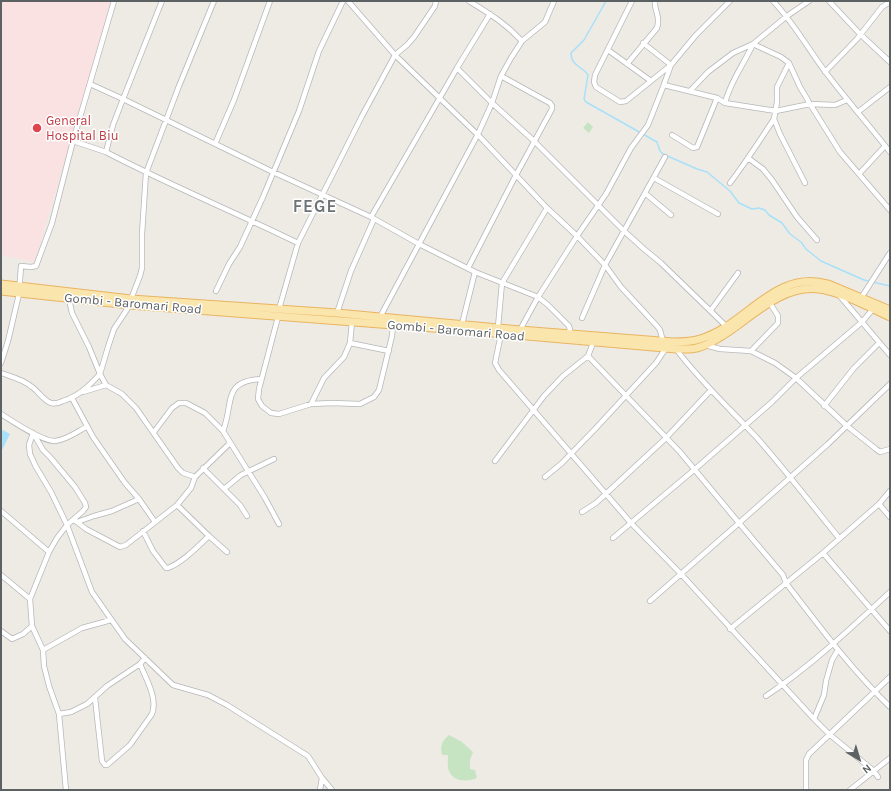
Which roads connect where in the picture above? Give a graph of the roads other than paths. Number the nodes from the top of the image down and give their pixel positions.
1 (114, 1) edge
2 (162, 1) edge
3 (214, 1) edge
4 (270, 1) edge
5 (343, 1) edge
6 (348, 1) edge
7 (436, 1) edge
8 (469, 1) edge
9 (554, 1) edge
10 (632, 1) edge
11 (655, 1) edge
12 (730, 1) edge
13 (773, 1) edge
14 (809, 1) edge
15 (829, 1) edge
16 (890, 2) edge
17 (490, 14) junction
18 (787, 16) junction
19 (860, 34) junction
20 (522, 41) junction
21 (644, 43) junction
22 (753, 44) junction
23 (608, 50) junction
24 (395, 55) junction
25 (890, 62) edge
26 (789, 63) junction
27 (627, 64) junction
28 (671, 65) junction
29 (457, 68) junction
30 (825, 72) junction
31 (501, 76) junction
32 (651, 80) junction
33 (90, 84) junction
34 (664, 85) junction
35 (890, 87) edge
36 (690, 91) junction
37 (441, 97) junction
38 (717, 98) junction
39 (122, 99) junction
40 (847, 100) junction
41 (492, 103) junction
42 (725, 103) junction
43 (810, 104) junction
44 (776, 111) junction
45 (858, 112) junction
46 (774, 119) junction
47 (166, 121) junction
48 (478, 134) junction
49 (672, 135) dead end
50 (73, 141) junction
51 (534, 141) junction
52 (215, 144) junction
53 (886, 146) junction
54 (106, 152) junction
55 (890, 152) edge
56 (665, 157) dead end
57 (748, 158) junction
58 (273, 172) junction
59 (146, 173) junction
60 (858, 174) junction
61 (516, 175) junction
62 (654, 178) junction
63 (730, 183) dead end
64 (804, 183) dead end
65 (646, 194) junction
66 (322, 195) junction
67 (598, 205) junction
68 (547, 208) junction
69 (890, 210) edge
70 (718, 214) dead end
71 (671, 215) dead end
72 (373, 218) junction
73 (252, 220) junction
74 (624, 231) junction
75 (577, 236) junction
76 (817, 240) dead end
77 (298, 243) junction
78 (419, 244) junction
79 (890, 253) edge
80 (605, 266) junction
81 (468, 268) junction
82 (474, 272) junction
83 (738, 273) dead end
84 (502, 283) junction
85 (1, 284) edge
86 (19, 290) junction
87 (1, 291) edge
88 (216, 291) dead end
89 (838, 294) junction
90 (538, 297) junction
91 (861, 298) junction
92 (69, 299) junction
93 (130, 302) junction
94 (770, 303) junction
95 (279, 309) junction
96 (873, 309) junction
97 (711, 310) junction
98 (890, 310) edge
99 (333, 313) junction
100 (278, 317) junction
101 (380, 317) junction
102 (890, 317) edge
103 (582, 318) dead end
104 (327, 320) junction
105 (352, 322) junction
106 (862, 322) junction
107 (462, 324) junction
108 (393, 326) junction
109 (726, 326) junction
110 (498, 328) junction
111 (520, 330) junction
112 (501, 334) junction
113 (567, 337) junction
114 (663, 341) junction
115 (350, 343) junction
116 (593, 343) junction
117 (879, 343) junction
118 (706, 345) junction
119 (666, 348) junction
120 (676, 349) junction
121 (751, 350) junction
122 (389, 351) junction
123 (890, 355) edge
124 (588, 356) junction
125 (1, 362) edge
126 (1, 373) edge
127 (100, 374) junction
128 (796, 378) junction
129 (261, 379) junction
130 (890, 384) edge
131 (106, 385) junction
132 (711, 390) junction
133 (82, 392) junction
134 (625, 395) junction
135 (72, 398) junction
136 (311, 404) junction
137 (824, 406) junction
138 (532, 409) junction
139 (1, 414) edge
140 (744, 425) junction
141 (847, 426) junction
142 (86, 427) junction
143 (223, 431) junction
144 (154, 432) junction
145 (33, 433) junction
146 (666, 438) junction
147 (230, 443) junction
148 (890, 449) edge
149 (571, 452) junction
150 (274, 459) dead end
151 (495, 461) dead end
152 (203, 468) junction
153 (694, 470) junction
154 (248, 472) junction
155 (195, 477) junction
156 (545, 477) dead end
157 (789, 478) junction
158 (224, 489) junction
159 (890, 490) edge
160 (606, 494) junction
161 (139, 499) junction
162 (879, 504) junction
163 (176, 505) junction
164 (1, 511) edge
165 (582, 512) dead end
166 (247, 516) dead end
167 (890, 517) edge
168 (75, 521) junction
169 (155, 522) junction
170 (632, 523) junction
171 (739, 523) junction
172 (279, 524) dead end
173 (67, 525) junction
174 (143, 531) junction
175 (209, 536) junction
176 (613, 538) dead end
177 (840, 538) junction
178 (48, 552) junction
179 (226, 552) dead end
180 (824, 553) junction
181 (1, 574) edge
182 (681, 574) junction
183 (786, 583) junction
184 (890, 592) edge
185 (30, 599) junction
186 (650, 601) dead end
187 (871, 610) junction
188 (111, 620) junction
189 (32, 626) junction
190 (730, 629) junction
191 (890, 631) edge
192 (1, 632) edge
193 (833, 645) junction
194 (43, 650) junction
195 (838, 650) junction
196 (145, 658) junction
197 (140, 664) junction
198 (890, 677) edge
199 (783, 684) junction
200 (874, 691) junction
201 (766, 696) dead end
202 (95, 698) junction
203 (890, 707) edge
204 (59, 714) junction
205 (814, 719) junction
206 (829, 734) junction
207 (890, 758) edge
208 (874, 771) junction
209 (878, 777) dead end
210 (322, 778) junction
211 (66, 790) edge
212 (320, 790) edge
213 (332, 790) edge
214 (806, 790) edge
215 (850, 790) edge

1 - 33 street
2 - 39 street
3 - 47 street
4 - 52 street
5 - 58 street
6 - 24 street
7 - 24 street
8 - 17 street
9 - 20 street
10 - 23 street
11 - 21 street
12 - 28 street
13 - 18 street
14 - 18 street
15 - 19 street
16 - 19 street
17 - 20 street
17 - 29 street
18 - 22 street
18 - 30 street
19 - 25 street
19 - 30 street
20 - 31 street
21 - 27 street
21 - 28 street
22 - 26 street
22 - 36 street
22 - 42 street
23 - 27 street
23 - 32 street
24 - 37 street
24 - 66 street
26 - 43 street
26 - 44 street
27 - 32 street
28 - 32 street
28 - 34 street
29 - 37 street
29 - 41 street
30 - 40 street
31 - 41 street
31 - 51 street
33 - 39 street
33 - 50 street
34 - 36 street
34 - 67 street
35 - 45 street
36 - 38 street
37 - 48 street
37 - 72 street
38 - 42 street
38 - 49 street
39 - 47 street
39 - 54 street
40 - 43 street
40 - 45 street
41 - 48 street
41 - 51 street
42 - 44 street
43 - 44 street
43 - 60 street
44 - 46 street
45 - 53 street
46 - 57 street
46 - 64 street
47 - 52 street
47 - 59 street
48 - 61 street
48 - 78 street
50 - 54 street
50 - 86 street
51 - 61 street
51 - 67 street
52 - 58 street
53 - 55 street
53 - 60 street
54 - 59 street
56 - 62 street
57 - 63 street
57 - 76 street
58 - 66 street
58 - 73 street
59 - 73 street
59 - 93 street
60 - 69 street
61 - 68 street
61 - 81 street
62 - 65 street
62 - 70 street
65 - 71 street
65 - 74 street
66 - 72 street
66 - 77 street
67 - 74 street
67 - 75 street
68 - 75 street
68 - 84 street
72 - 78 street
72 - 99 street
73 - 77 street
73 - 88 street
74 - 80 street
74 - 97 street
75 - 80 street
75 - 90 street
77 - 95 street
78 - 81 street
78 - 101 street
79 - 91 street
80 - 103 street
80 - 114 street
81 - 82 street
82 - 84 street
82 - 107 street
83 - 97 street
84 - 90 street
84 - 110 street
85 - 86 main road, Gombi - Baromari Road
86 - 87 main road, Gombi - Baromari Road
86 - 92 main road, Gombi - Baromari Road
86 - 93 main road, Gombi - Baromari Road
86 - 125 street
89 - 94 main road, Gombi - Baromari Road
89 - 96 main road, Gombi - Baromari Road
89 - 106 street
90 - 111 street
90 - 113 street
91 - 98 main road, Gombi - Baromari Road
91 - 109 main road, Gombi - Baromari Road
92 - 93 main road, Gombi - Baromari Road
92 - 127 street
93 - 95 main road, Gombi - Baromari Road
93 - 100 main road, Gombi - Baromari Road
93 - 127 street
94 - 118 main road, Gombi - Baromari Road
94 - 121 street
95 - 99 main road, Gombi - Baromari Road
96 - 102 main road, Gombi - Baromari Road
96 - 106 street
97 - 109 street
99 - 101 main road, Gombi - Baromari Road
99 - 104 main road
100 - 104 main road, Gombi - Baromari Road
100 - 129 street
101 - 107 main road, Gombi - Baromari Road
104 - 105 main road, Gombi - Baromari Road
105 - 108 main road, Gombi - Baromari Road
105 - 115 street
106 - 117 street
106 - 128 street
107 - 110 main road, Gombi - Baromari Road
108 - 112 main road, Gombi - Baromari Road
108 - 122 street
109 - 114 main road, Gombi - Baromari Road
110 - 111 main road, Gombi - Baromari Road
111 - 113 main road, Gombi - Baromari Road
112 - 113 main road, Gombi - Baromari Road
112 - 138 street
113 - 114 main road, Gombi - Baromari Road
113 - 116 main road, Gombi - Baromari Road
115 - 122 street
115 - 136 street
116 - 119 main road, Gombi - Baromari Road
116 - 124 street
117 - 123 street
117 - 137 street
118 - 120 main road, Gombi - Baromari Road
118 - 121 street
119 - 120 main road, Gombi - Baromari Road
119 - 134 street
120 - 132 street
121 - 128 street
122 - 136 street
124 - 134 street
124 - 138 street
126 - 135 street
127 - 131 street
127 - 133 street
128 - 137 street
128 - 140 street
129 - 136 street
129 - 143 street
130 - 141 street
131 - 133 street
131 - 144 street
132 - 140 street
132 - 146 street
133 - 135 street
134 - 146 street
134 - 149 street
135 - 142 street
137 - 141 street
138 - 149 street
138 - 151 street
139 - 145 street
140 - 153 street
140 - 157 street
141 - 148 street
141 - 157 street
142 - 145 street
142 - 161 street
143 - 144 street
143 - 147 street
144 - 155 street
145 - 168 street
145 - 173 street
146 - 153 street
146 - 160 street
147 - 152 street
147 - 154 street
149 - 156 street
149 - 160 street
150 - 154 street
152 - 155 street
152 - 158 street
153 - 170 street
153 - 171 street
154 - 158 street
154 - 172 street
155 - 163 street
157 - 171 street
157 - 177 street
158 - 166 street
159 - 162 street
160 - 165 street
160 - 170 street
161 - 168 street
161 - 169 street
162 - 167 street
162 - 177 street
163 - 169 street
163 - 175 street
164 - 178 street
168 - 173 street
168 - 174 street
169 - 174 street
170 - 176 street
170 - 182 street
171 - 182 street
171 - 183 street
173 - 178 street
173 - 188 street
174 - 175 street
175 - 179 street
177 - 180 street
178 - 185 street
180 - 183 street
180 - 187 street
181 - 185 street
182 - 186 street
182 - 190 street
183 - 190 street
183 - 193 street
184 - 187 street
185 - 189 street
187 - 191 street
187 - 193 street
188 - 194 street
188 - 196 street
189 - 192 street
189 - 194 street
190 - 199 street
193 - 195 street
193 - 199 street
194 - 204 street
195 - 200 street
195 - 205 street
196 - 197 street
196 - 210 street
197 - 202 street
197 - 202 street
198 - 200 street
199 - 201 street
199 - 205 street
200 - 203 street
200 - 206 street
202 - 204 street
204 - 211 street
205 - 206 street
206 - 208 street
206 - 214 street
207 - 208 street
208 - 209 street
208 - 215 street
210 - 212 street
210 - 213 street

